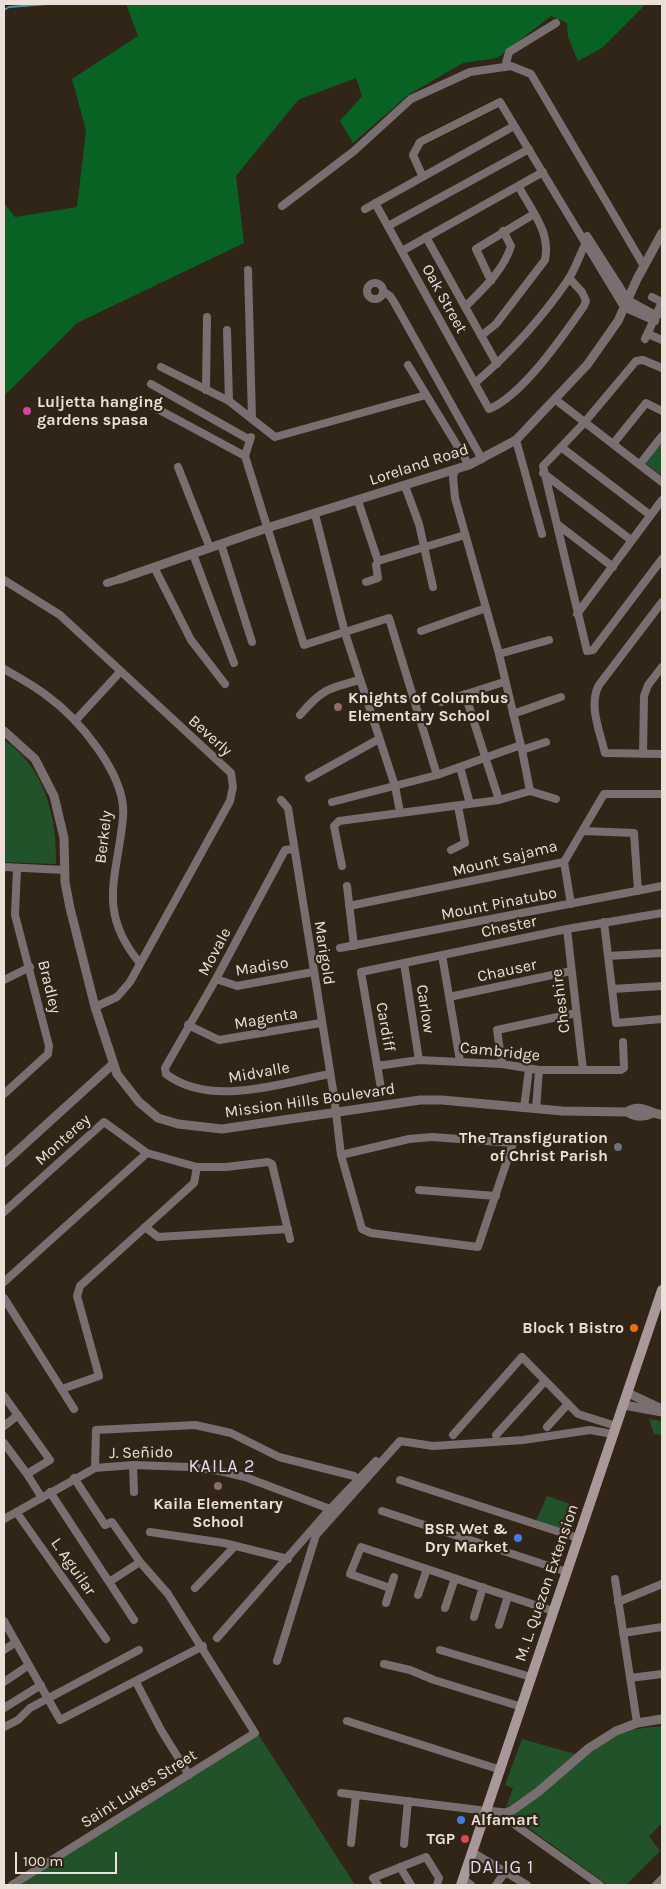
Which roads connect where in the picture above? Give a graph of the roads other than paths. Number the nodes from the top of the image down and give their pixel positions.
1 (556, 23) dead end
2 (505, 67) junction
3 (514, 126) junction
4 (530, 149) junction
5 (543, 172) junction
6 (422, 175) junction
7 (519, 186) junction
8 (376, 203) junction
9 (282, 206) dead end
10 (365, 209) dead end
11 (534, 214) junction
12 (388, 226) junction
13 (503, 231) junction
14 (662, 233) edge
15 (426, 237) junction
16 (587, 241) junction
17 (402, 251) junction
18 (644, 266) junction
19 (248, 270) dead end
20 (569, 278) junction
21 (491, 280) junction
22 (384, 292) dead end
23 (652, 297) dead end
24 (662, 302) edge
25 (626, 303) junction
26 (465, 307) junction
27 (207, 317) dead end
28 (656, 319) junction
29 (227, 330) dead end
30 (482, 336) junction
31 (662, 340) edge
32 (497, 364) junction
33 (408, 365) dead end
34 (160, 366) dead end
35 (662, 368) edge
36 (475, 383) junction
37 (151, 384) dead end
38 (206, 390) junction
39 (426, 395) junction
40 (139, 399) dead end
41 (556, 400) junction
42 (229, 401) junction
43 (662, 411) edge
44 (252, 419) junction
45 (584, 422) junction
46 (662, 436) edge
47 (516, 440) junction
48 (613, 444) junction
49 (561, 447) junction
50 (245, 456) junction
51 (482, 459) junction
52 (640, 464) junction
53 (470, 466) junction
54 (178, 467) dead end
55 (455, 470) junction
56 (543, 473) junction
57 (662, 482) edge
58 (405, 486) junction
59 (662, 500) edge
60 (358, 501) junction
61 (315, 514) junction
62 (650, 515) junction
63 (556, 524) junction
64 (267, 528) junction
65 (542, 534) dead end
66 (465, 535) junction
67 (631, 540) junction
68 (221, 544) junction
69 (210, 548) junction
70 (425, 548) junction
71 (193, 554) junction
72 (662, 559) edge
73 (378, 561) junction
74 (154, 567) junction
75 (613, 567) junction
76 (120, 579) joint
77 (4, 580) edge
78 (366, 582) dead end
79 (107, 584) dead end
80 (432, 587) dead end
81 (662, 602) edge
82 (486, 608) junction
83 (577, 614) junction
84 (421, 631) dead end
85 (345, 633) junction
86 (549, 640) dead end
87 (252, 642) dead end
88 (499, 654) junction
89 (234, 663) dead end
90 (662, 667) edge
91 (4, 669) edge
92 (120, 672) junction
93 (360, 680) junction
94 (504, 682) junction
95 (225, 684) dead end
96 (466, 694) junction
97 (561, 697) dead end
98 (441, 702) dead end
99 (513, 714) junction
100 (300, 715) dead end
101 (75, 721) junction
102 (4, 731) edge
103 (379, 739) junction
104 (546, 742) dead end
105 (522, 747) junction
106 (643, 754) junction
107 (662, 754) edge
108 (486, 758) junction
109 (460, 767) junction
110 (436, 775) junction
111 (309, 778) dead end
112 (394, 786) junction
113 (530, 791) junction
114 (662, 794) edge
115 (556, 799) dead end
116 (281, 800) dead end
117 (499, 800) junction
118 (332, 802) dead end
119 (470, 804) junction
120 (458, 806) junction
121 (400, 812) junction
122 (584, 831) junction
123 (293, 849) junction
124 (451, 850) dead end
125 (564, 862) junction
126 (342, 866) dead end
127 (4, 868) edge
128 (17, 868) junction
129 (64, 870) junction
130 (347, 886) dead end
131 (662, 886) edge
132 (638, 891) junction
133 (571, 904) junction
134 (349, 906) junction
135 (662, 913) edge
136 (604, 922) junction
137 (567, 929) junction
138 (354, 946) junction
139 (340, 948) dead end
140 (662, 953) edge
141 (442, 955) junction
142 (608, 956) junction
143 (140, 962) junction
144 (404, 963) junction
145 (30, 967) junction
146 (572, 971) junction
147 (313, 972) junction
148 (361, 972) joint
149 (216, 979) junction
150 (4, 980) edge
151 (662, 986) edge
152 (612, 990) junction
153 (449, 997) junction
154 (95, 1007) junction
155 (576, 1013) junction
156 (662, 1019) edge
157 (321, 1023) junction
158 (188, 1025) junction
159 (623, 1042) dead end
160 (419, 1060) junction
161 (460, 1061) junction
162 (113, 1064) junction
163 (502, 1064) junction
164 (377, 1066) junction
165 (529, 1069) junction
166 (540, 1070) junction
167 (583, 1070) junction
168 (166, 1074) joint
169 (330, 1074) junction
170 (380, 1088) dead end
171 (4, 1094) edge
172 (524, 1108) junction
173 (536, 1109) junction
174 (336, 1113) junction
175 (662, 1115) edge
176 (147, 1153) junction
177 (341, 1155) junction
178 (4, 1163) edge
179 (197, 1167) junction
180 (419, 1190) dead end
181 (496, 1196) junction
182 (4, 1212) edge
183 (145, 1227) junction
184 (288, 1229) junction
185 (290, 1239) dead end
186 (4, 1282) edge
187 (662, 1290) edge
188 (4, 1298) edge
189 (544, 1381) junction
190 (62, 1389) junction
191 (628, 1393) junction
192 (4, 1396) edge
193 (567, 1405) junction
194 (624, 1405) junction
195 (74, 1409) dead end
196 (662, 1410) edge
197 (18, 1415) junction
198 (4, 1426) edge
199 (547, 1427) dead end
200 (615, 1430) junction
201 (453, 1434) dead end
202 (496, 1435) dead end
203 (4, 1443) edge
204 (384, 1458) junction
205 (133, 1465) junction
206 (95, 1468) junction
207 (28, 1474) junction
208 (74, 1478) junction
209 (358, 1479) junction
210 (400, 1480) dead end
211 (50, 1492) junction
212 (134, 1492) dead end
213 (42, 1498) junction
214 (330, 1509) junction
215 (382, 1511) dead end
216 (17, 1513) junction
217 (4, 1519) edge
218 (150, 1532) dead end
219 (578, 1538) junction
220 (235, 1546) junction
221 (288, 1559) junction
222 (140, 1562) junction
223 (427, 1569) junction
224 (567, 1572) junction
225 (394, 1577) dead end
226 (455, 1578) junction
227 (615, 1579) dead end
228 (109, 1582) junction
229 (662, 1584) edge
230 (195, 1588) dead end
231 (390, 1588) junction
232 (483, 1588) junction
233 (418, 1595) dead end
234 (508, 1596) junction
235 (386, 1602) dead end
236 (618, 1602) junction
237 (445, 1608) dead end
238 (553, 1611) junction
239 (474, 1617) dead end
240 (134, 1620) dead end
241 (4, 1621) edge
242 (499, 1625) dead end
243 (662, 1628) edge
244 (623, 1633) junction
245 (217, 1638) dead end
246 (106, 1639) dead end
247 (16, 1642) junction
248 (203, 1646) junction
249 (4, 1650) edge
250 (139, 1650) dead end
251 (440, 1650) dead end
252 (277, 1661) dead end
253 (384, 1664) dead end
254 (29, 1665) junction
255 (662, 1674) edge
256 (531, 1677) junction
257 (630, 1678) junction
258 (4, 1682) edge
259 (136, 1682) junction
260 (41, 1685) junction
261 (48, 1699) junction
262 (522, 1707) junction
263 (4, 1708) edge
264 (662, 1719) edge
265 (348, 1721) dead end
266 (637, 1723) junction
267 (4, 1727) edge
268 (500, 1770) junction
269 (189, 1774) junction
270 (341, 1793) dead end
271 (356, 1795) junction
272 (408, 1801) junction
273 (487, 1811) junction
274 (505, 1813) junction
275 (351, 1843) dead end
276 (404, 1844) dead end
277 (472, 1852) junction
278 (400, 1867) junction
279 (505, 1872) junction
280 (662, 1879) edge
281 (465, 1883) edge
282 (12, 1885) edge
283 (378, 1885) edge
284 (412, 1885) edge
285 (437, 1885) edge
286 (496, 1885) edge
287 (527, 1885) edge
288 (600, 1885) edge
289 (656, 1885) edge

1 - 2 street
2 - 9 street
2 - 18 street
3 - 4 street
3 - 6 street
3 - 6 street
4 - 5 street
4 - 12 street
5 - 7 street
5 - 16 street
6 - 8 street
7 - 11 street
7 - 15 street
8 - 10 street
8 - 12 street, Oak Street
11 - 13 street
11 - 30 street
12 - 17 street, Oak Street
13 - 21 street
13 - 21 street
14 - 18 street, Loreland Road
15 - 17 street
15 - 26 street
16 - 20 street
16 - 25 street
17 - 36 street, Oak Street
18 - 25 street, Loreland Road
19 - 44 street
20 - 32 street
20 - 36 street, Oak Street
21 - 26 street
22 - 51 street
23 - 24 street
24 - 28 street
25 - 28 street
25 - 41 street, Loreland Road
26 - 30 street
27 - 38 street
28 - 31 street
29 - 42 street
30 - 32 street
32 - 36 street
33 - 39 street
34 - 38 street
35 - 45 street
37 - 50 street
38 - 42 street
39 - 44 street
39 - 53 street
40 - 50 street
41 - 45 street
41 - 47 street, Loreland Road
42 - 44 street
43 - 48 street
45 - 48 street
45 - 49 street
46 - 52 street
47 - 51 street, Loreland Road
47 - 65 street
48 - 52 street
49 - 56 street
49 - 62 street
50 - 64 street
51 - 53 street, Loreland Road
52 - 57 street
53 - 55 street, Loreland Road
54 - 69 street
55 - 58 street, Loreland Road
55 - 66 street
56 - 63 street
56 - 67 street
58 - 60 street, Loreland Road
58 - 70 street
59 - 62 street
60 - 61 street, Loreland Road
60 - 73 street
61 - 64 street, Loreland Road
61 - 85 street
62 - 67 street
63 - 75 street
63 - 83 street
64 - 68 street, Loreland Road
64 - 85 street
66 - 70 street
66 - 82 street
67 - 75 street
68 - 69 street, Loreland Road
68 - 87 street
69 - 71 street, Loreland Road
70 - 73 street
70 - 80 street
71 - 74 street, Loreland Road
71 - 89 street
72 - 83 street
73 - 78 street
74 - 76 street, Loreland Road
74 - 95 street
75 - 83 street
76 - 79 street
77 - 92 street, Beverly
81 - 106 street
82 - 84 street
82 - 88 street
85 - 93 street
85 - 110 street
86 - 88 street
88 - 94 street
90 - 106 street
91 - 101 street, Berkely
92 - 101 street
92 - 143 street, Beverly
93 - 100 street
93 - 103 street
94 - 96 street
94 - 99 street
96 - 98 street
96 - 108 street
97 - 99 street
99 - 105 street
101 - 143 street, Berkely
102 - 129 street, Mission Hills Boulevard
103 - 111 street
103 - 112 street
104 - 105 street
105 - 108 street
105 - 113 street
106 - 107 street
108 - 109 street
108 - 117 street
109 - 110 street
109 - 119 street
110 - 112 street
112 - 118 street
112 - 121 street
113 - 115 street
113 - 117 street
114 - 122 street, Mount Sajama
116 - 123 street, Marigold
117 - 119 street
119 - 120 street
120 - 121 street
120 - 124 street
121 - 126 street
122 - 125 street, Mount Sajama
122 - 132 street
123 - 147 street, Marigold
123 - 149 street, Movale
125 - 133 street
125 - 134 street, Mount Sajama
127 - 128 street
128 - 129 street
128 - 145 street, Bradley
129 - 154 street, Mission Hills Boulevard
130 - 134 street
131 - 132 street, Mount Pinatubo
132 - 133 street, Mount Pinatubo
133 - 138 street, Mount Pinatubo
134 - 138 street
135 - 136 street, Chester
136 - 137 street, Chester
136 - 142 street
137 - 141 street, Chester
137 - 146 street, Cheshire
138 - 139 street, Mount Pinatubo
140 - 142 street
141 - 144 street, Chester
141 - 153 street
142 - 152 street
143 - 154 street, Beverly
144 - 148 street, Chester
144 - 160 street, Carlow
145 - 150 street
145 - 171 street, Bradley
146 - 153 street, Chauser
146 - 155 street, Cheshire
147 - 149 street, Madiso
147 - 157 street, Marigold
148 - 164 street, Cardiff
149 - 158 street, Movale
151 - 152 street
152 - 156 street
153 - 161 street
154 - 162 street, Mission Hills Boulevard
155 - 163 street
155 - 167 street, Cheshire
157 - 158 street, Magenta
157 - 169 street, Marigold
158 - 168 street, Movale
159 - 167 street, Cambridge
160 - 161 street, Cambridge
160 - 164 street, Cambridge
161 - 163 street, Cambridge
162 - 174 street, Mission Hills Boulevard
162 - 178 street
163 - 165 street, Cambridge
164 - 170 street, Cardiff
165 - 166 street, Cambridge
165 - 172 street
166 - 167 street, Cambridge
166 - 173 street
168 - 169 street, Midvalle
169 - 174 street, Marigold
172 - 173 street, Mission Hills Boulevard
172 - 174 street, Mission Hills Boulevard
173 - 175 street, Mission Hills Boulevard
174 - 177 street, Marigold
176 - 179 street, Monterey
176 - 182 street, Monterey
176 - 186 street
177 - 181 street
177 - 181 street, Marigold
179 - 183 street
179 - 184 street, Monterey
180 - 181 street
183 - 184 street
183 - 190 street
184 - 185 street, Monterey
187 - 191 main road, M. L. Quezon Extension
188 - 190 street
189 - 193 street
189 - 201 street
189 - 202 street
190 - 195 street
191 - 194 main road, M. L. Quezon Extension
191 - 196 street
192 - 197 street
193 - 199 street
193 - 200 street
194 - 196 street
194 - 200 main road, M. L. Quezon Extension
197 - 198 street
197 - 207 street
200 - 204 street
200 - 219 main road, M. L. Quezon Extension
203 - 207 street
204 - 209 street
204 - 252 street
205 - 206 street, J. Señido
205 - 212 street
205 - 214 street, J. Señido
206 - 208 street, J. Señido
206 - 209 street
207 - 213 street
208 - 211 street, J. Señido
208 - 222 street
209 - 214 street
210 - 219 street
211 - 213 street, J. Señido
211 - 228 street
213 - 216 street, J. Señido
214 - 221 street
215 - 224 street
216 - 217 street, J. Señido
216 - 246 street, L. Aguilar
218 - 220 street
219 - 224 main road, M. L. Quezon Extension
220 - 221 street
220 - 230 street
221 - 245 street
222 - 228 street
222 - 248 street
223 - 226 street
223 - 231 street
223 - 233 street
224 - 238 main road, M. L. Quezon Extension
225 - 231 street
226 - 232 street
226 - 237 street
227 - 236 street
228 - 240 street
229 - 236 street
231 - 235 street
232 - 234 street
232 - 239 street
234 - 238 street
234 - 242 street
236 - 244 street
238 - 256 main road, M. L. Quezon Extension
241 - 247 street
243 - 244 street
244 - 257 street
247 - 249 street
247 - 254 street
248 - 259 street
248 - 269 street, Saint Lukes Street
250 - 261 street
251 - 256 street
253 - 262 street
254 - 258 street
254 - 260 street
255 - 257 street
256 - 262 main road, M. L. Quezon Extension
257 - 266 street
259 - 261 street
259 - 269 street
260 - 261 street
260 - 263 street
261 - 267 street
262 - 268 main road, M. L. Quezon Extension
264 - 266 street
265 - 268 street
266 - 274 street
268 - 273 main road, M. L. Quezon Extension
269 - 282 street, Saint Lukes Street
270 - 271 street
271 - 272 street
271 - 275 street
272 - 273 street
272 - 276 street
273 - 274 street
273 - 277 main road, M. L. Quezon Extension
274 - 288 street
277 - 279 street
277 - 281 main road, M. L. Quezon Extension
278 - 283 street
278 - 284 street
278 - 285 street
279 - 286 street
279 - 287 street
280 - 289 street

